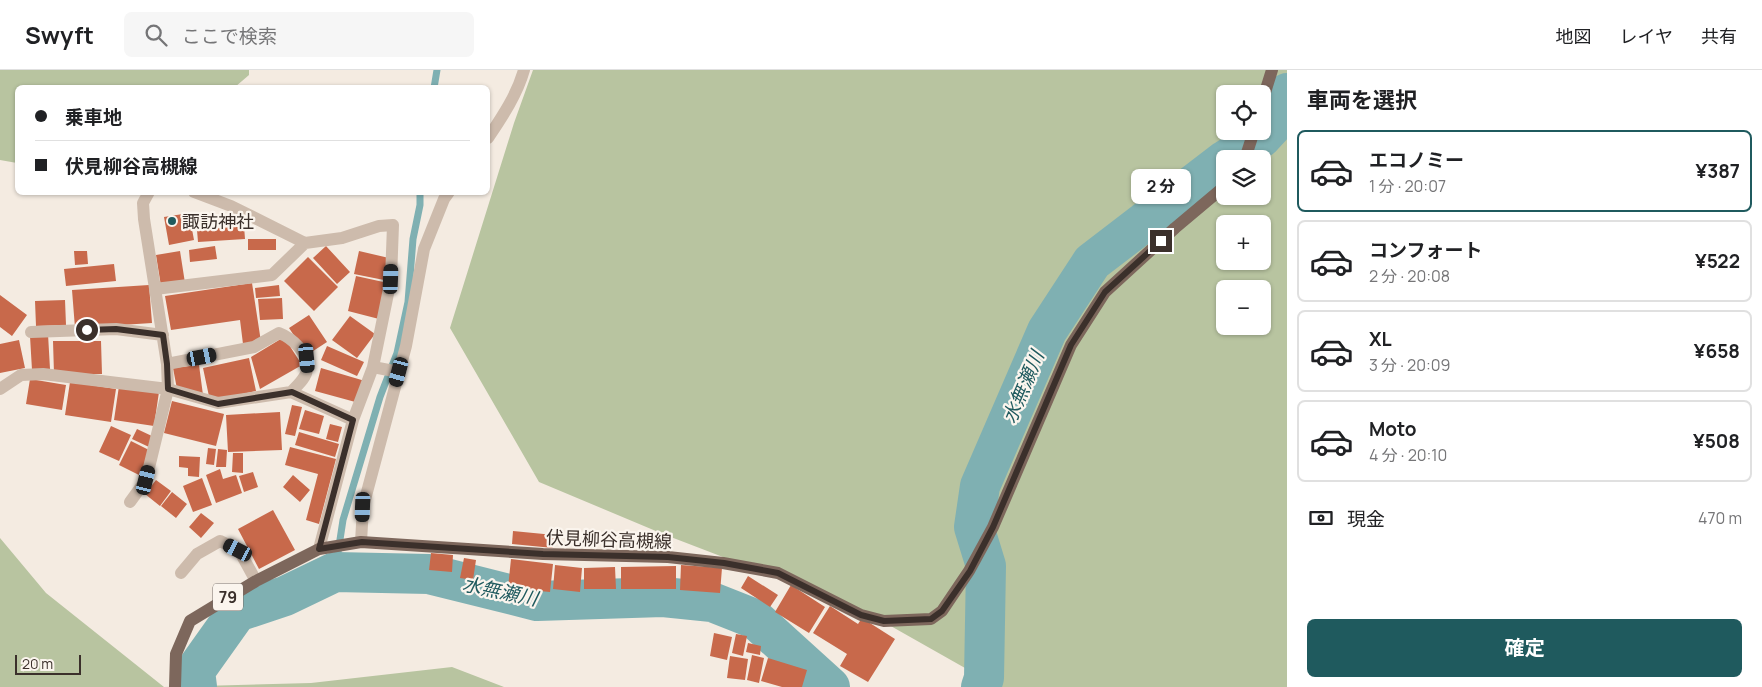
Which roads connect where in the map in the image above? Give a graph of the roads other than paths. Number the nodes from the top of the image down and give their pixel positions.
1 (524, 70) edge
2 (1272, 70) edge
3 (1267, 85) edge
4 (490, 135) edge
5 (1216, 194) edge
6 (147, 195) edge
7 (202, 195) edge
8 (447, 195) edge
9 (304, 244) junction
10 (155, 289) junction
11 (31, 332) dead end
12 (163, 335) junction
13 (167, 364) junction
14 (373, 368) junction
15 (399, 372) junction
16 (0, 389) edge
17 (168, 389) junction
18 (292, 392) junction
19 (353, 420) junction
20 (130, 502) dead end
21 (356, 543) junction
22 (324, 548) junction
23 (181, 573) dead end
24 (256, 582) junction
25 (175, 687) edge

1 - 4 street
2 - 3 main road
5 - 21 main road, 伏見柳谷高槻線 / 79
6 - 10 street
7 - 9 street
8 - 15 street
9 - 10 street
9 - 14 street
10 - 12 street
11 - 12 street
12 - 13 street
13 - 17 street
13 - 18 street
14 - 15 street
14 - 19 street
15 - 21 street
16 - 17 street
17 - 18 street
17 - 20 street
18 - 19 street
19 - 22 street
21 - 22 main road, 伏見柳谷高槻線 / 79
22 - 24 main road, 伏見柳谷高槻線 / 79
23 - 24 street
24 - 25 main road, 伏見柳谷高槻線 / 79

